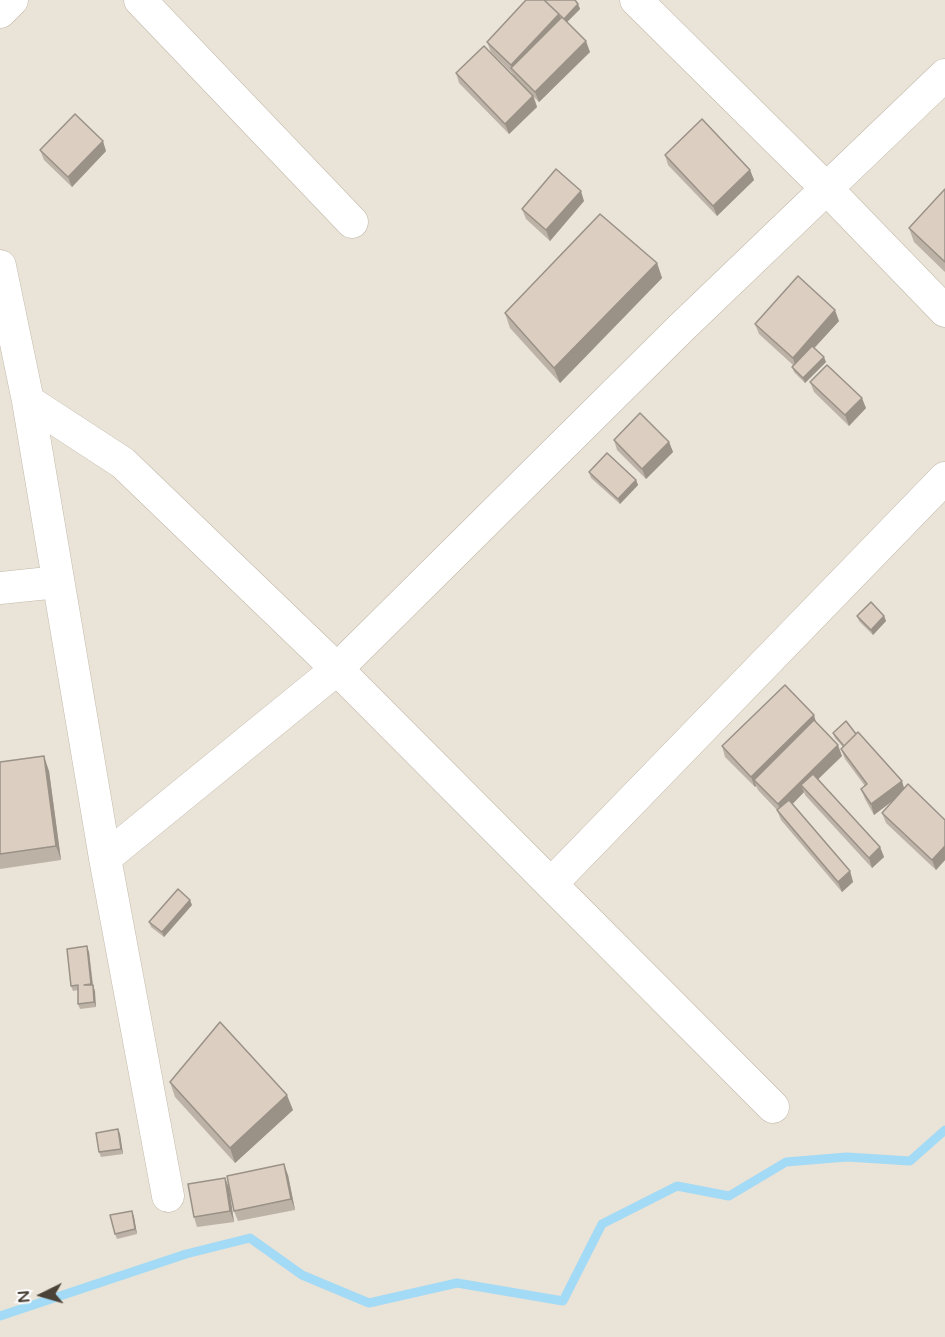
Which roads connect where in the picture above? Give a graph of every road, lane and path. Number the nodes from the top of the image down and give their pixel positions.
1 (12, 0) edge
2 (140, 0) edge
3 (636, 0) edge
4 (0, 12) edge
5 (945, 75) edge
6 (827, 189) junction
7 (352, 222) dead end
8 (0, 266) edge
9 (945, 311) edge
10 (28, 401) junction
11 (945, 478) edge
12 (58, 582) junction
13 (0, 588) edge
14 (337, 669) junction
15 (105, 858) junction
16 (551, 884) junction
17 (773, 1107) dead end
18 (168, 1196) dead end

1 - 4 street
2 - 7 street
3 - 6 street
5 - 6 street
6 - 9 street
6 - 14 street
8 - 10 street
10 - 12 street
10 - 14 street
11 - 16 street
12 - 13 street
12 - 15 street
14 - 15 street
14 - 16 street
15 - 18 street
16 - 17 street

